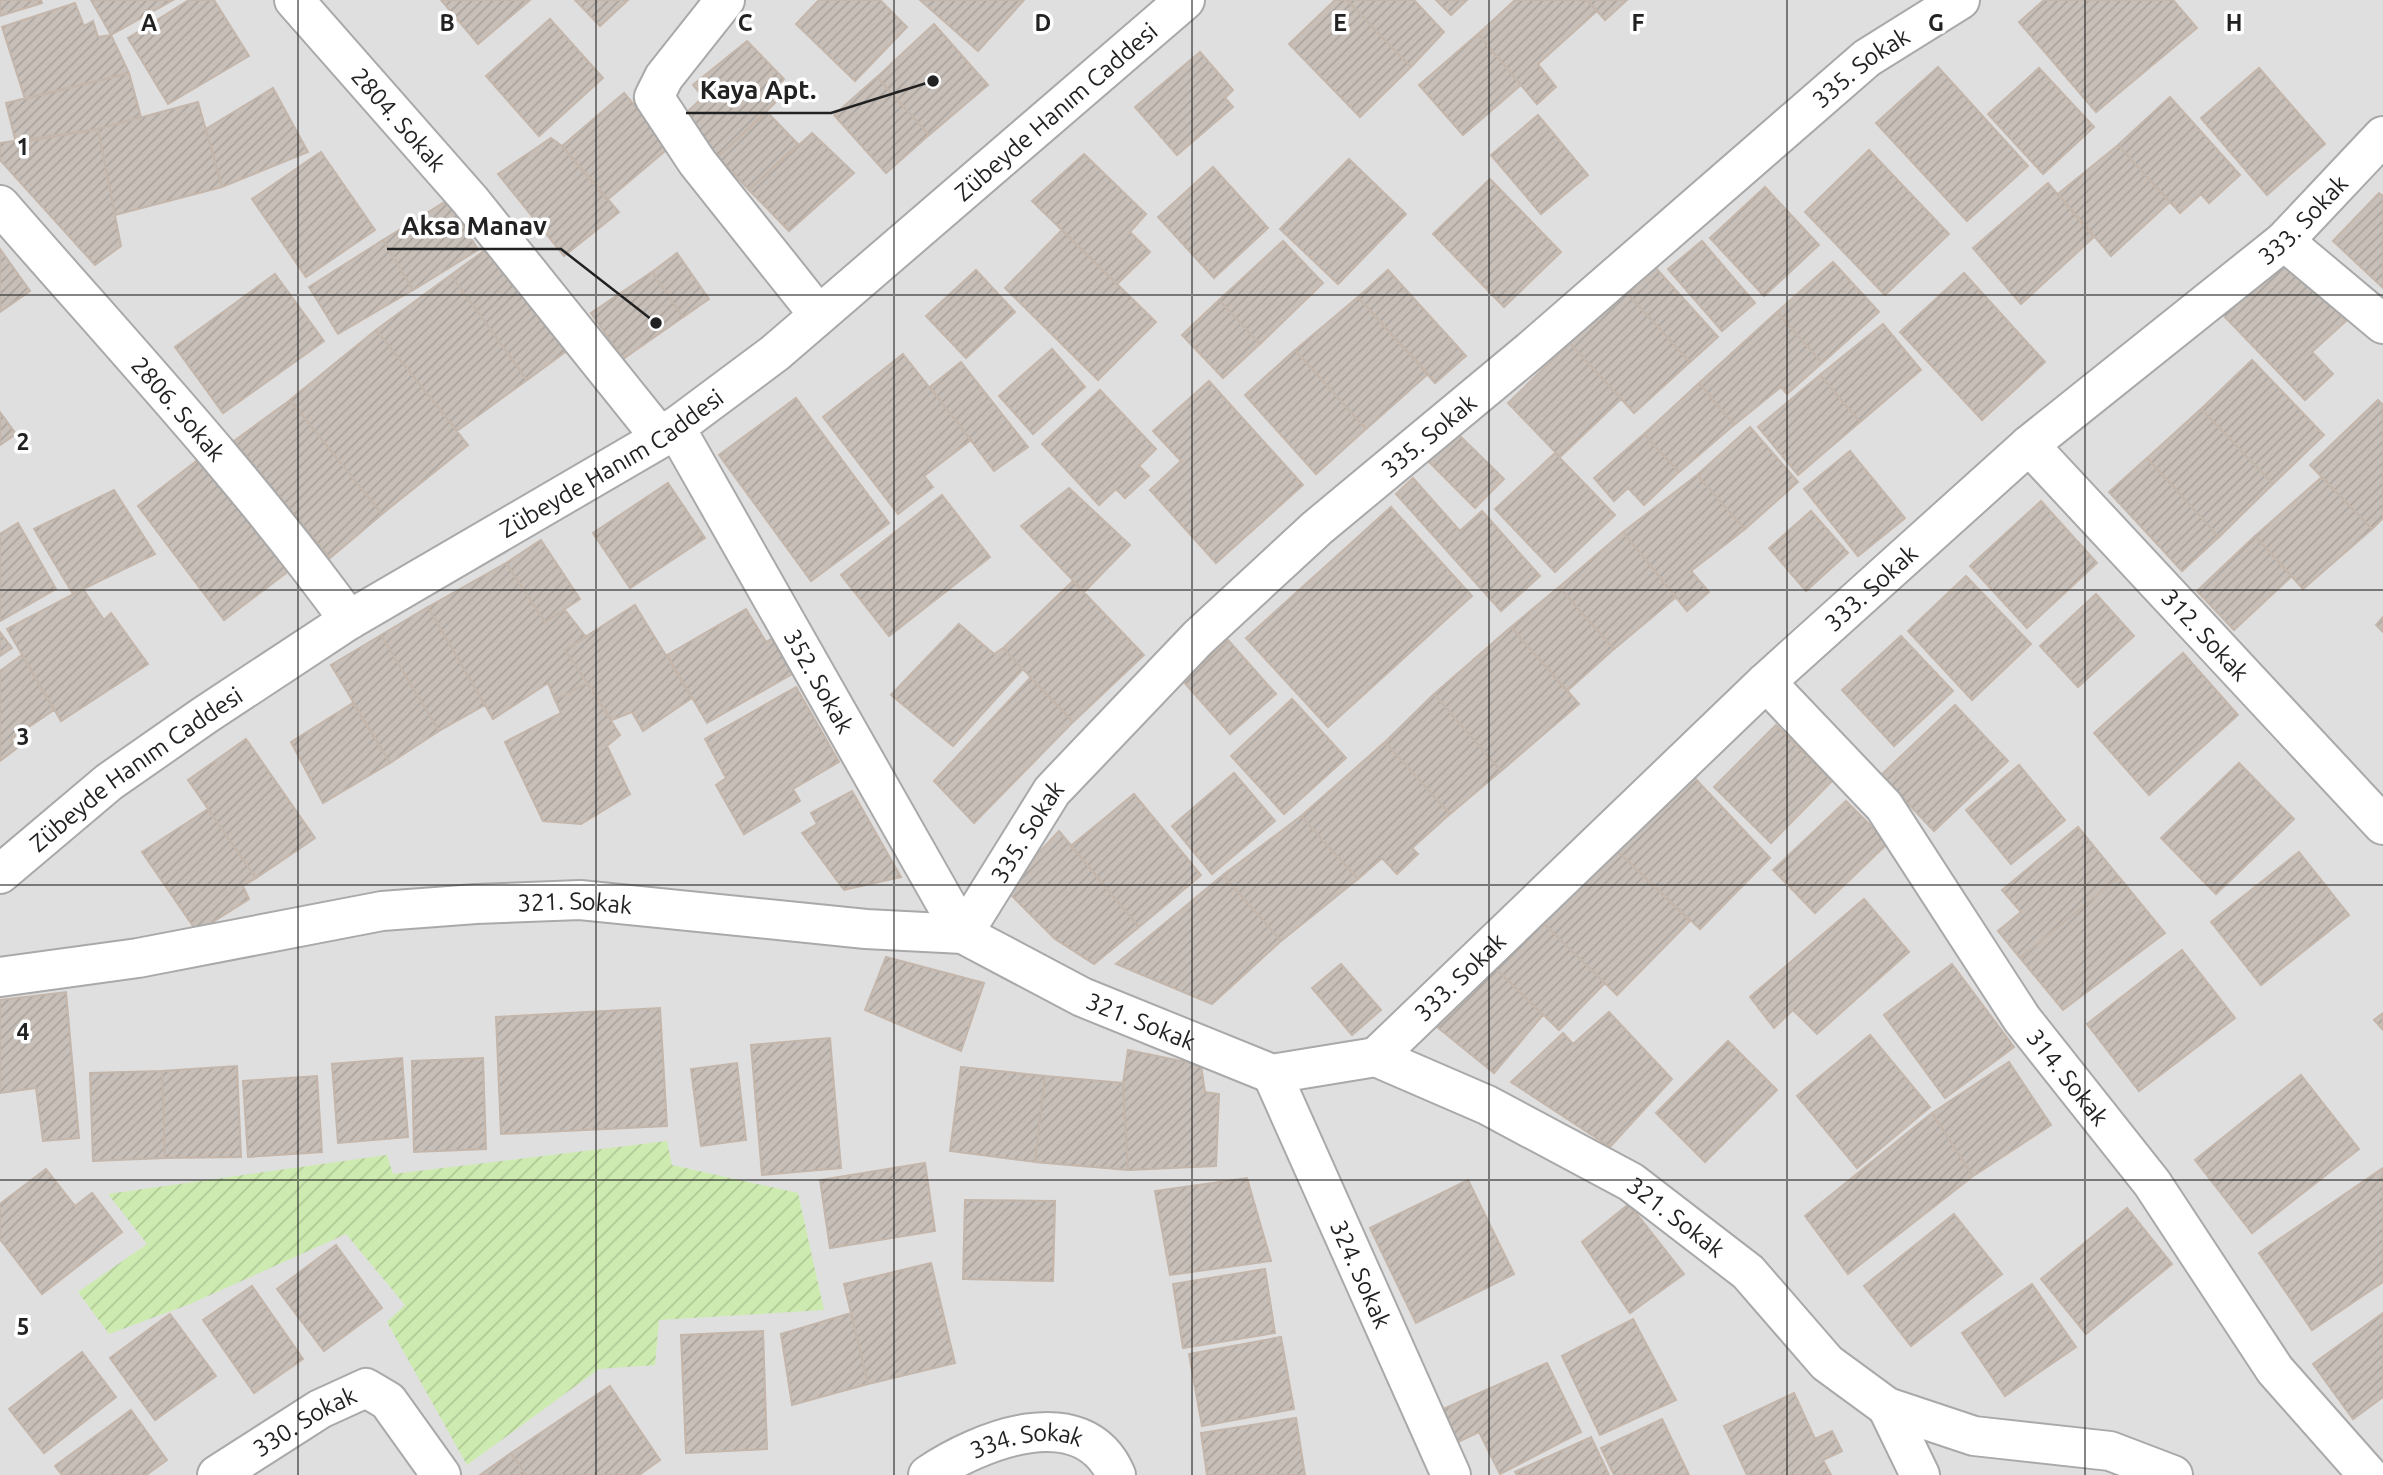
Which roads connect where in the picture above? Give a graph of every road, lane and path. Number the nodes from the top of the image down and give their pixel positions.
1 (294, 0) edge
2 (725, 0) edge
3 (1185, 0) edge
4 (1960, 0) edge
5 (2383, 136) edge
6 (0, 205) edge
7 (2284, 241) junction
8 (818, 314) junction
9 (2383, 324) edge
10 (668, 433) junction
11 (2029, 445) junction
12 (349, 620) junction
13 (1766, 682) junction
14 (2383, 825) edge
15 (0, 874) edge
16 (963, 934) junction
17 (0, 977) edge
18 (1376, 1057) junction
19 (1272, 1074) junction
20 (1887, 1407) junction
21 (217, 1475) edge
22 (441, 1475) edge
23 (928, 1475) edge
24 (1116, 1475) edge
25 (1451, 1475) edge
26 (1920, 1475) edge
27 (2173, 1475) edge
28 (2368, 1475) edge

1 - 10 street, 2804. Sokak
2 - 8 street
3 - 8 street, Zübeyde Hanım Caddesi
4 - 16 street, 335. Sokak
5 - 7 street, 333. Sokak
6 - 12 street, 2806. Sokak
7 - 9 street
7 - 11 street, 333. Sokak
8 - 10 street, Zübeyde Hanım Caddesi
10 - 12 street, Zübeyde Hanım Caddesi
10 - 16 street, 352. Sokak
11 - 13 street, 333. Sokak
11 - 14 street, 312. Sokak
12 - 15 street, Zübeyde Hanım Caddesi
13 - 18 street, 333. Sokak
13 - 28 street, 314. Sokak
16 - 17 street, 321. Sokak
16 - 19 street, 321. Sokak
18 - 19 street
18 - 20 street, 321. Sokak
19 - 25 street, 324. Sokak
20 - 26 street
20 - 27 street, 321. Sokak
21 - 22 street, 330. Sokak
23 - 24 street, 334. Sokak

